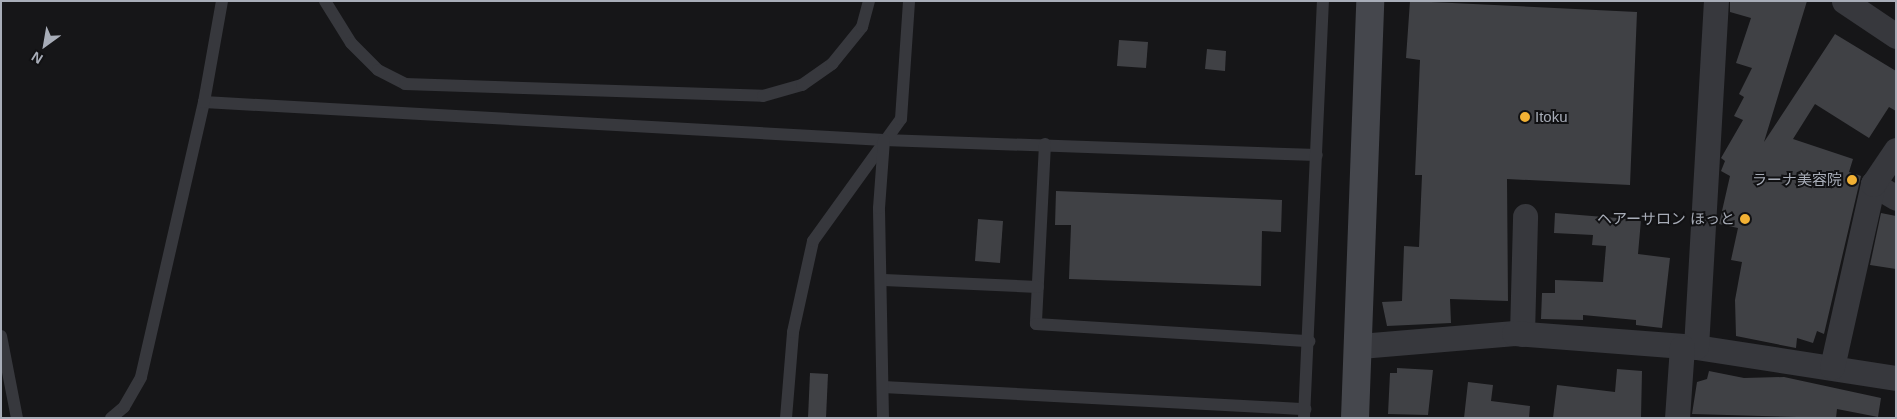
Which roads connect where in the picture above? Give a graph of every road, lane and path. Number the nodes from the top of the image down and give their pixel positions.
1 (222, 1) edge
2 (325, 1) edge
3 (869, 1) edge
4 (908, 1) edge
5 (1322, 1) edge
6 (1370, 1) edge
7 (1716, 1) edge
8 (1844, 1) edge
9 (1896, 36) edge
10 (204, 102) junction
11 (884, 140) junction
12 (1044, 144) junction
13 (1896, 150) edge
14 (1317, 155) junction
15 (1873, 184) junction
16 (1896, 198) edge
17 (1526, 216) dead end
18 (884, 280) junction
19 (1038, 287) junction
20 (1522, 334) junction
21 (1, 336) edge
22 (1309, 341) junction
23 (1360, 346) junction
24 (1689, 347) junction
25 (1832, 367) junction
26 (1896, 378) edge
27 (883, 387) junction
28 (1304, 413) edge
29 (17, 418) edge
30 (111, 418) edge
31 (786, 418) edge
32 (883, 418) edge
33 (1355, 418) edge
34 (1677, 418) edge

1 - 10 lane
2 - 3 lane
4 - 11 lane
5 - 14 lane
6 - 23 street
7 - 24 street
8 - 9 street
10 - 11 lane
10 - 30 lane
11 - 12 lane
11 - 18 lane
11 - 31 lane
12 - 14 lane
12 - 19 lane
13 - 15 street
14 - 22 lane
15 - 16 street
15 - 25 street
17 - 20 street
18 - 19 lane
18 - 27 lane
19 - 22 lane
20 - 23 street
20 - 24 street
21 - 29 lane
22 - 28 lane
23 - 33 street
24 - 25 street
24 - 34 street
25 - 26 street
27 - 28 lane
27 - 32 lane

